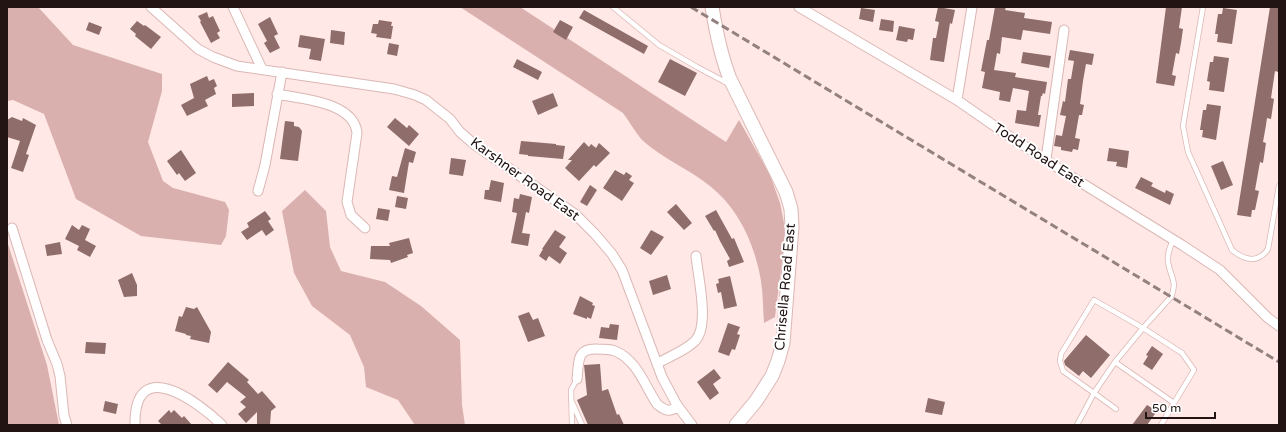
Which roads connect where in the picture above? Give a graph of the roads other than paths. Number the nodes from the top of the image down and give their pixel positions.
1 (151, 7) edge
2 (233, 7) edge
3 (613, 7) edge
4 (712, 7) edge
5 (799, 7) edge
6 (972, 7) edge
7 (1203, 7) edge
8 (814, 11) edge
9 (1064, 30) dead end
10 (262, 69) junction
11 (282, 72) junction
12 (733, 86) junction
13 (278, 94) junction
14 (957, 100) junction
15 (1046, 159) junction
16 (1279, 186) edge
17 (258, 191) dead end
18 (12, 228) dead end
19 (365, 228) dead end
20 (1173, 240) junction
21 (696, 256) dead end
22 (1279, 326) edge
23 (1143, 328) junction
24 (1115, 362) junction
25 (658, 363) junction
26 (576, 379) joint
27 (1094, 393) junction
28 (571, 401) junction
29 (1174, 403) junction
30 (677, 405) junction
31 (1116, 409) dead end
32 (67, 425) edge
33 (135, 425) edge
34 (222, 425) edge
35 (572, 425) edge
36 (582, 425) edge
37 (692, 425) edge
38 (736, 425) edge
39 (1077, 425) edge
40 (1161, 425) edge

1 - 10 street, Karshner Road East
2 - 10 street
3 - 12 lane
4 - 12 street, Chrisella Road East
5 - 8 street, Todd Road East
6 - 14 street
7 - 16 lane
8 - 14 street, Todd Road East
9 - 15 street
10 - 11 street, Karshner Road East
11 - 13 street
11 - 25 street, Karshner Road East
12 - 38 street, Chrisella Road East
13 - 17 street
13 - 19 street
14 - 15 street, Todd Road East
15 - 20 street, Todd Road East
18 - 32 street
20 - 22 street, Todd Road East
20 - 23 lane
21 - 25 street
23 - 24 lane
23 - 27 lane
23 - 29 lane
24 - 27 lane
24 - 29 lane
25 - 30 street, Karshner Road East
26 - 28 lane
26 - 30 street
27 - 31 lane
27 - 39 lane
28 - 35 lane
28 - 36 lane
29 - 40 lane
30 - 37 street, Karshner Road East
33 - 34 street

